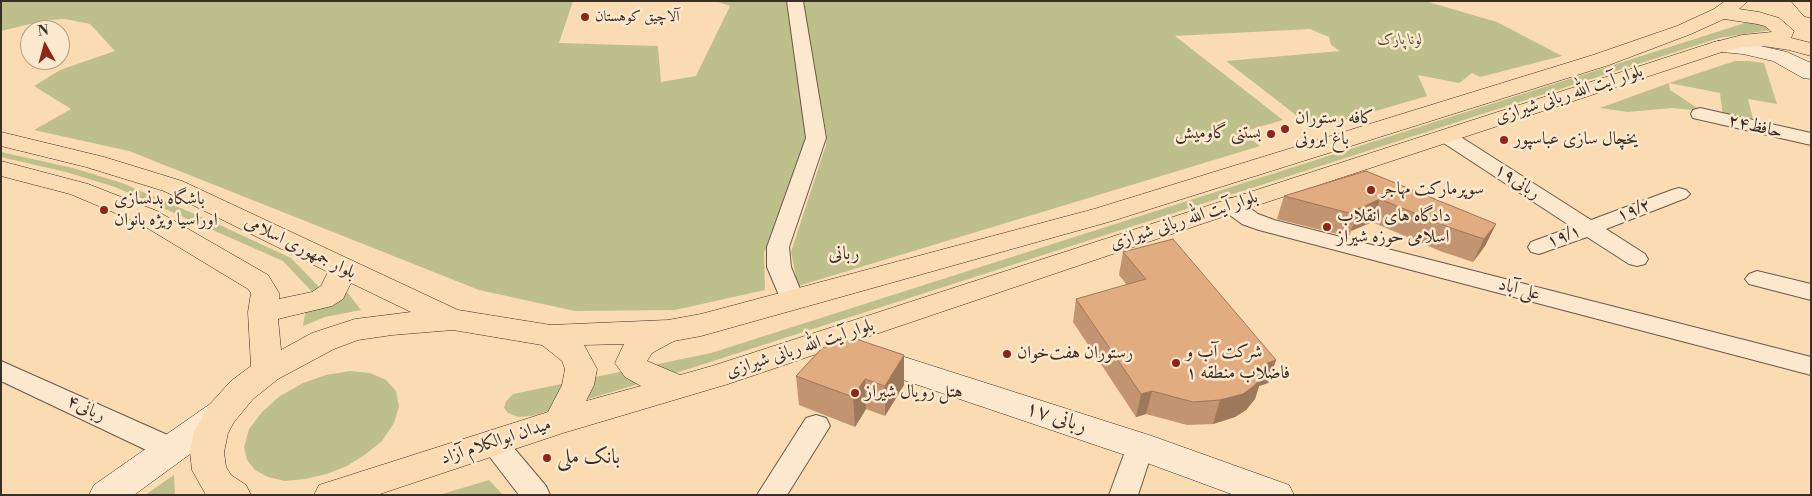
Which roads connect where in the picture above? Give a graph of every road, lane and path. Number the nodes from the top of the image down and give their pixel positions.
1 (795, 1) edge
2 (1802, 1) edge
3 (1730, 7) edge
4 (1811, 12) edge
5 (1763, 40) junction
6 (1718, 47) junction
7 (1811, 50) edge
8 (1811, 73) edge
9 (1700, 114) dead end
10 (1446, 136) junction
11 (1, 139) edge
12 (1811, 139) edge
13 (1, 168) edge
14 (1679, 194) dead end
15 (1231, 205) junction
16 (1589, 228) junction
17 (1539, 247) dead end
18 (1637, 259) dead end
19 (343, 269) junction
20 (1757, 279) dead end
21 (1811, 292) edge
22 (797, 300) junction
23 (263, 312) junction
24 (454, 320) junction
25 (668, 331) junction
26 (551, 336) junction
27 (840, 336) junction
28 (1811, 366) edge
29 (1, 370) edge
30 (267, 371) junction
31 (679, 387) junction
32 (222, 413) junction
33 (560, 421) junction
34 (816, 426) dead end
35 (493, 443) junction
36 (1140, 446) junction
37 (171, 449) junction
38 (107, 495) edge
39 (233, 495) edge
40 (332, 495) edge
41 (536, 495) edge
42 (771, 495) edge
43 (1123, 495) edge
44 (1276, 495) edge

1 - 22 street
2 - 4 main road
3 - 5 main road
3 - 22 main road, بلوار آیت الله ربانی شیرازی
5 - 6 main road, بلوار آیت الله ربانی شیرازی
5 - 7 main road, بلوار آیت الله ربانی شیرازی
6 - 8 street
6 - 10 main road, بلوار آیت الله ربانی شیرازی
9 - 12 street, حافظ۲۴
10 - 15 main road, بلوار آیت الله ربانی شیرازی
10 - 16 street, ربانی۱۹
11 - 19 main road, بلوار جمهوری اسلامی
13 - 23 main road
14 - 16 street, ۱۹/۲
15 - 27 main road, بلوار آیت الله ربانی شیرازی
15 - 28 street, علی آباد
16 - 17 street, ۱۹/۱
16 - 18 street, ربانی۱۹
19 - 23 main road
19 - 24 main road, بلوار جمهوری اسلامی
20 - 21 street
22 - 25 main road, بلوار آیت الله ربانی شیرازی
23 - 30 main road
24 - 26 main road, میدان ابوالکلام آزاد
24 - 30 main road, میدان ابوالکلام آزاد
25 - 26 main road, بلوار آیت الله ربانی شیرازی
25 - 31 main road
26 - 33 main road, میدان ابوالکلام آزاد
27 - 31 main road, بلوار آیت الله ربانی شیرازی
27 - 36 street, ربانی ۱۷
29 - 37 street, ربانی۴
30 - 32 main road, میدان ابوالکلام آزاد
31 - 33 main road, بلوار آیت الله ربانی شیرازی
32 - 37 street
32 - 39 main road, میدان ابوالکلام آزاد
33 - 35 main road, میدان ابوالکلام آزاد
34 - 42 street
35 - 40 main road, میدان ابوالکلام آزاد
35 - 41 street
36 - 43 street
36 - 44 street, ربانی ۱۷
37 - 38 street

